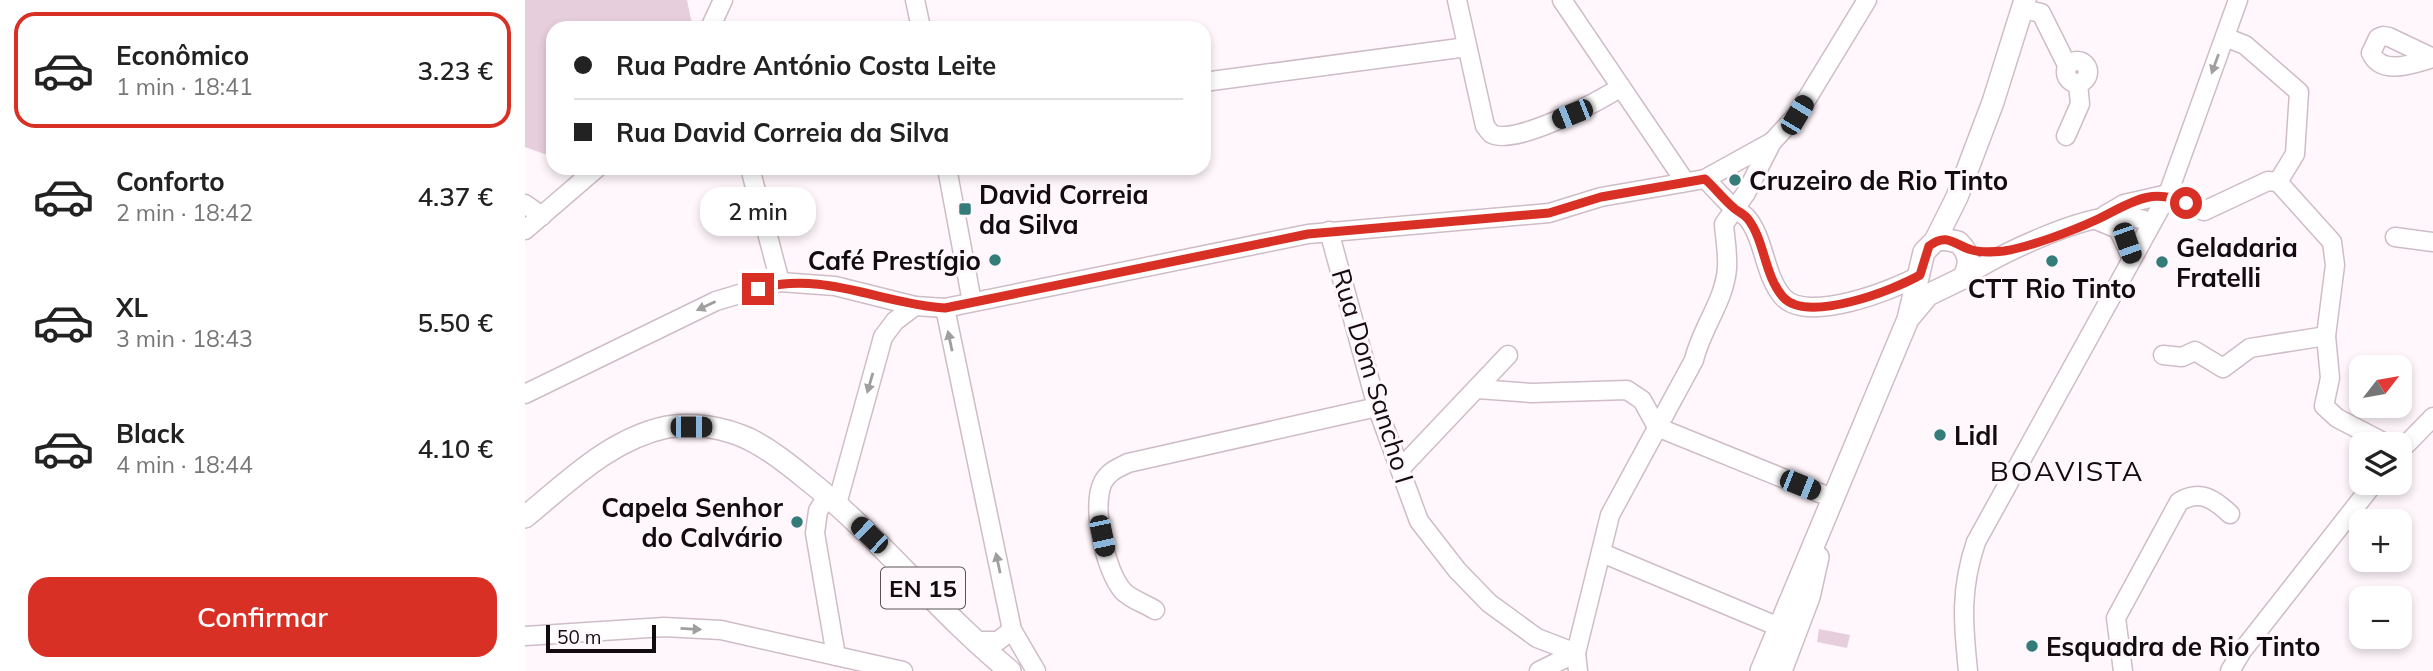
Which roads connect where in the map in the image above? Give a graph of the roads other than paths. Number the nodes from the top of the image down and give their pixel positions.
1 (723, 0) edge
2 (915, 0) edge
3 (1457, 0) edge
4 (1562, 0) edge
5 (1867, 0) edge
6 (2238, 0) edge
7 (2024, 4) edge
8 (715, 21) edge
9 (920, 21) edge
10 (2225, 37) junction
11 (1467, 47) junction
12 (1211, 81) edge
13 (1621, 87) junction
14 (2066, 136) dead end
15 (1772, 142) junction
16 (589, 175) edge
17 (752, 175) edge
18 (948, 175) edge
19 (1705, 179) junction
20 (1684, 180) junction
21 (2278, 182) junction
22 (2168, 194) junction
23 (1957, 197) junction
24 (525, 204) edge
25 (1734, 208) junction
26 (542, 216) junction
27 (2096, 220) junction
28 (2152, 222) junction
29 (525, 230) edge
30 (1329, 231) junction
31 (2395, 237) dead end
32 (1935, 241) junction
33 (2433, 242) edge
34 (1961, 245) junction
35 (2008, 250) junction
36 (2132, 258) junction
37 (1921, 270) junction
38 (1953, 281) junction
39 (780, 282) junction
40 (972, 302) junction
41 (915, 306) junction
42 (945, 308) junction
43 (1907, 318) junction
44 (2326, 336) junction
45 (1509, 355) dead end
46 (2163, 355) dead end
47 (1477, 389) junction
48 (525, 394) edge
49 (1377, 407) junction
50 (2433, 417) edge
51 (1657, 427) junction
52 (2364, 432) edge
53 (2412, 439) edge
54 (1400, 469) junction
55 (1822, 494) dead end
56 (2365, 495) edge
57 (832, 500) junction
58 (2230, 514) dead end
59 (525, 517) edge
60 (1827, 518) junction
61 (1822, 542) junction
62 (1602, 553) junction
63 (1155, 610) dead end
64 (1776, 624) junction
65 (1012, 630) junction
66 (525, 636) edge
67 (977, 642) junction
68 (836, 656) junction
69 (1577, 662) edge
70 (903, 671) edge
71 (1010, 671) edge
72 (1036, 671) edge
73 (1539, 671) edge
74 (1761, 671) edge
75 (1773, 671) edge
76 (1781, 671) edge
77 (1968, 671) edge
78 (2123, 671) edge
79 (2230, 671) edge

1 - 8 street
2 - 9 street
3 - 11 street
4 - 13 street
5 - 15 street
6 - 10 street
7 - 14 street
7 - 23 main road
10 - 21 street
10 -> 22 street
11 - 12 street
11 - 13 street
13 - 20 street
15 - 19 street
15 - 25 street
16 - 26 street
17 - 39 street
18 - 40 street
19 - 20 street
19 - 25 street
20 - 30 street
21 - 22 street
21 - 44 street
22 - 27 street
22 - 28 street
23 - 32 main road
23 - 34 main road
24 - 26 street
25 - 37 street
25 - 51 street
26 - 29 street
27 - 28 street
27 - 35 street
27 - 36 street
28 - 36 street
30 - 40 street
30 - 49 street, Rua Dom Sancho I
31 - 33 street
32 - 34 main road
32 - 37 main road
34 - 35 street
34 - 38 main road
35 - 38 street
36 - 77 street
37 - 38 main road
37 - 43 main road
38 - 43 main road
39 - 41 street
39 -> 48 street
40 - 42 street
41 - 42 street
41 -> 57 street
65 -> 42 street
43 - 60 main road
44 - 46 street
44 - 52 street
45 - 47 street
47 - 51 street
47 - 54 street
49 - 54 street, Rua Dom Sancho I
49 - 63 street
50 - 53 street
51 - 55 street
51 - 62 street
54 - 69 street, Rua Dom Sancho I
56 - 79 street
57 - 59 main road, EN 15
57 - 67 main road, EN 15
57 - 68 street
58 - 78 street
60 - 61 main road
60 - 64 main road
61 - 64 street
61 - 76 main road
62 - 64 street
62 - 69 street
64 - 74 main road
64 - 75 street
65 - 67 street
65 - 72 street
66 -> 68 street
67 - 71 main road, EN 15
68 - 70 street
69 - 73 street

